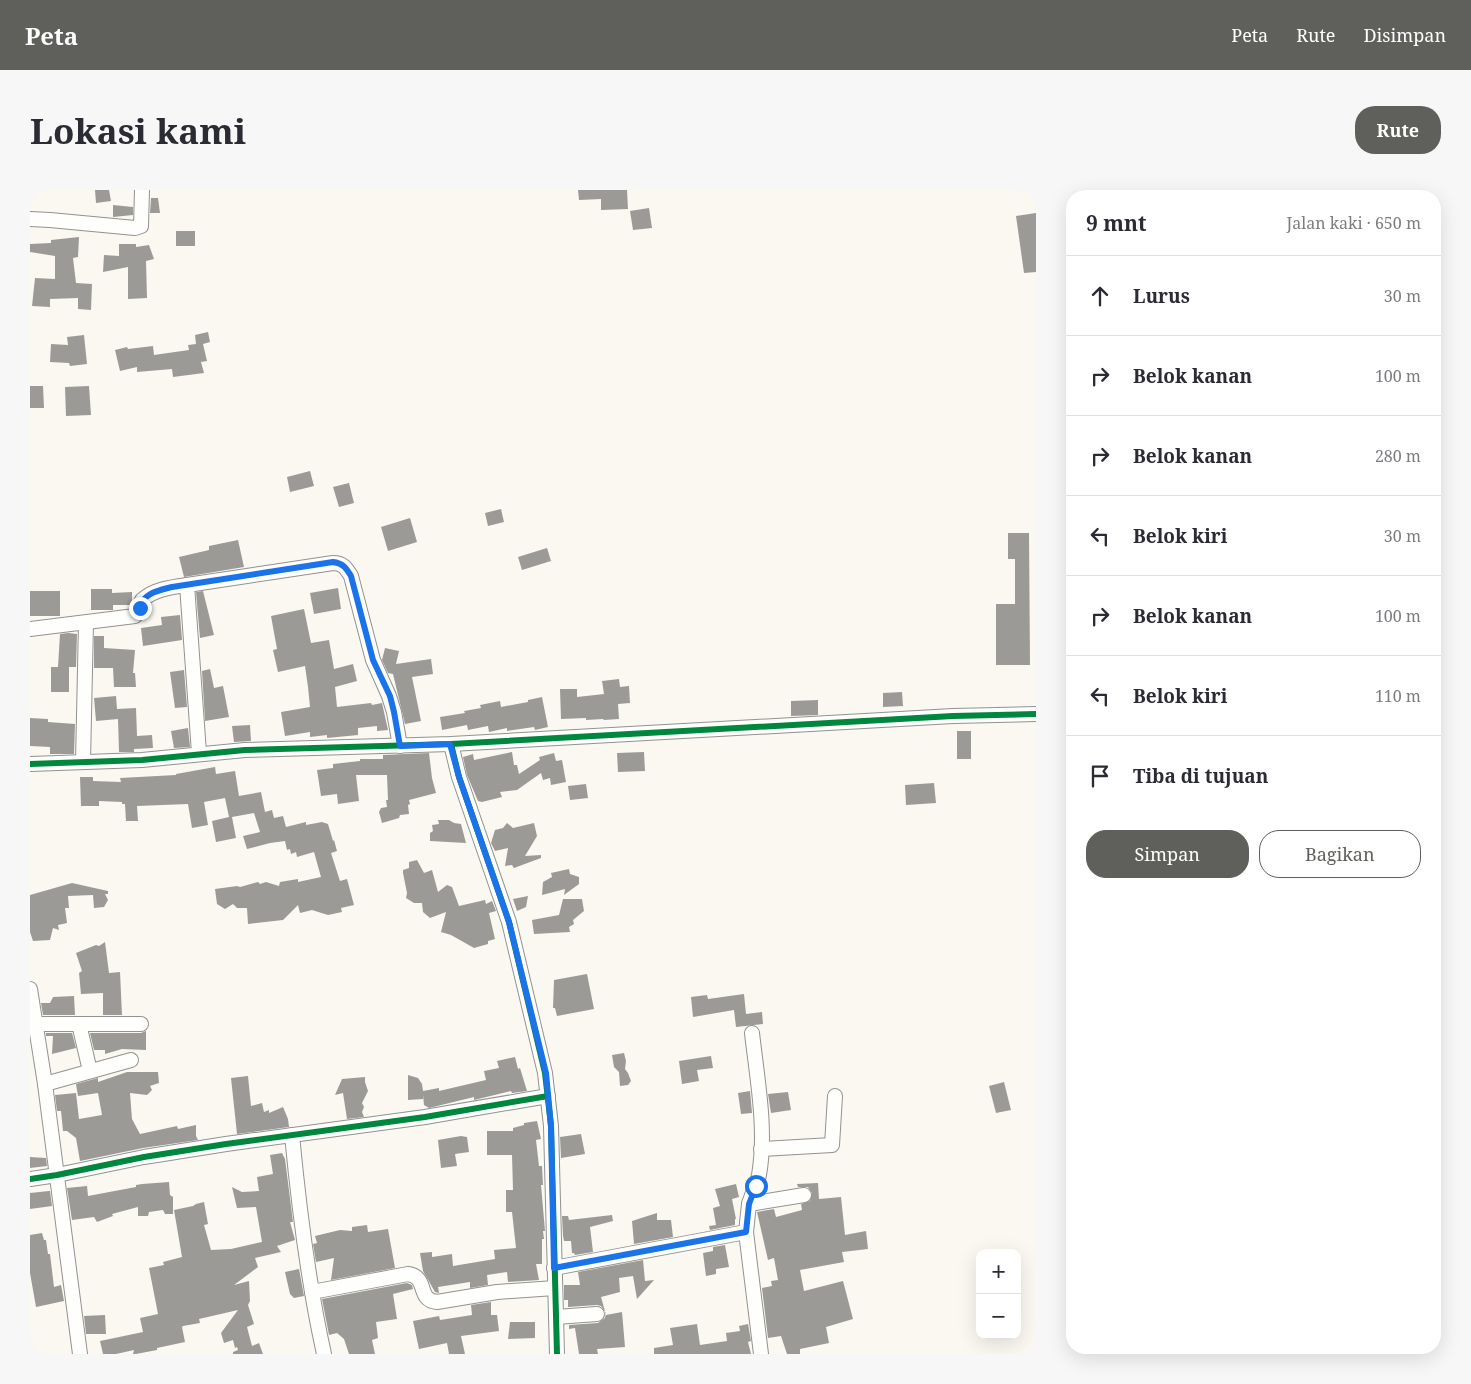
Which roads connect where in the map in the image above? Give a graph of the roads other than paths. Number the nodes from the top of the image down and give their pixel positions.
1 (142, 190) edge
2 (30, 219) edge
3 (187, 585) junction
4 (86, 623) junction
5 (30, 629) edge
6 (1036, 714) edge
7 (450, 744) junction
8 (400, 746) junction
9 (199, 753) junction
10 (84, 762) junction
11 (30, 764) edge
12 (30, 989) edge
13 (32, 1009) edge
14 (35, 1024) junction
15 (79, 1024) junction
16 (141, 1024) dead end
17 (752, 1033) dead end
18 (132, 1060) dead end
19 (90, 1072) junction
20 (45, 1084) junction
21 (548, 1096) junction
22 (835, 1096) dead end
23 (292, 1135) junction
24 (761, 1149) junction
25 (57, 1175) junction
26 (30, 1179) edge
27 (804, 1195) dead end
28 (749, 1204) junction
29 (746, 1232) junction
30 (554, 1268) junction
31 (555, 1288) junction
32 (312, 1292) junction
33 (597, 1314) dead end
34 (556, 1317) junction
35 (80, 1354) edge
36 (324, 1354) edge
37 (557, 1354) edge
38 (760, 1354) edge

1 - 2 street
3 - 4 street
3 - 8 street
3 - 9 street
4 - 5 street
4 - 10 street
6 - 7 street
7 - 8 street
7 - 21 street
8 - 9 street
9 - 10 street
10 - 11 street
12 - 13 street
13 - 14 street
14 - 15 street
14 - 20 street
15 - 16 street
15 - 19 street
17 - 24 street
18 - 19 street
19 - 20 street
20 - 25 street
21 - 23 street
21 - 30 street
22 - 24 street
23 - 25 street
23 - 32 street
24 - 28 street
25 - 26 street
25 - 35 street
27 - 28 street
28 - 29 street
29 - 30 street
29 - 38 street
30 - 31 street
31 - 32 street
31 - 34 street
32 - 36 street
33 - 34 street
34 - 37 street

